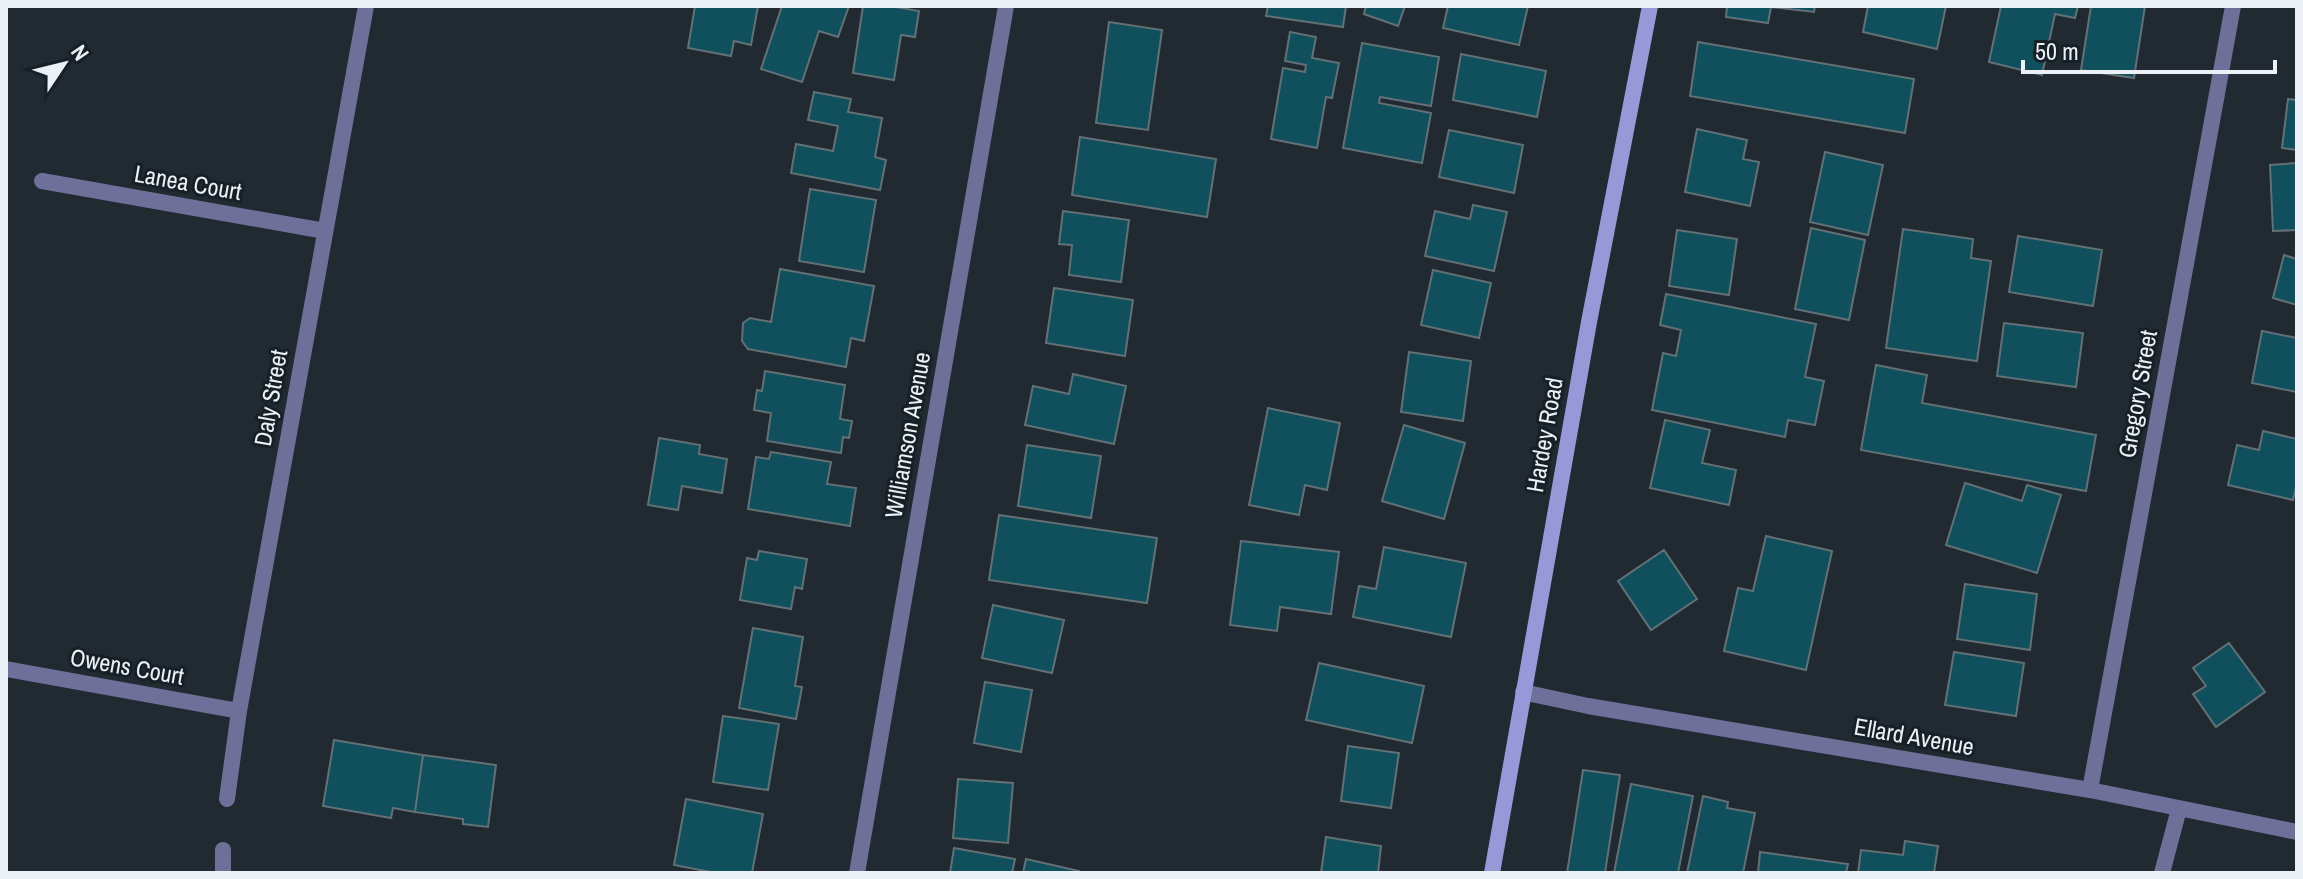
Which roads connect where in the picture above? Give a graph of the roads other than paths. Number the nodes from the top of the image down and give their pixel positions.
1 (366, 6) edge
2 (1006, 6) edge
3 (1650, 6) edge
4 (2233, 6) edge
5 (42, 181) dead end
6 (325, 231) junction
7 (6, 669) edge
8 (1523, 692) junction
9 (239, 711) junction
10 (2090, 790) junction
11 (227, 799) dead end
12 (2179, 809) junction
13 (2297, 832) edge
14 (223, 850) dead end
15 (223, 873) edge
16 (857, 873) edge
17 (1492, 873) edge
18 (2162, 873) edge

1 - 6 street, Daly Street
2 - 16 street, Williamson Avenue
3 - 8 main road, Hardey Road
4 - 10 street, Gregory Street
5 - 6 street, Lanea Court
6 - 9 street, Daly Street
7 - 9 street, Owens Court
8 - 10 street, Ellard Avenue
8 - 17 main road, Hardey Road
9 - 11 street, Daly Street
10 - 12 street, Ellard Avenue
12 - 13 street, Ellard Avenue
12 - 18 street
14 - 15 street

